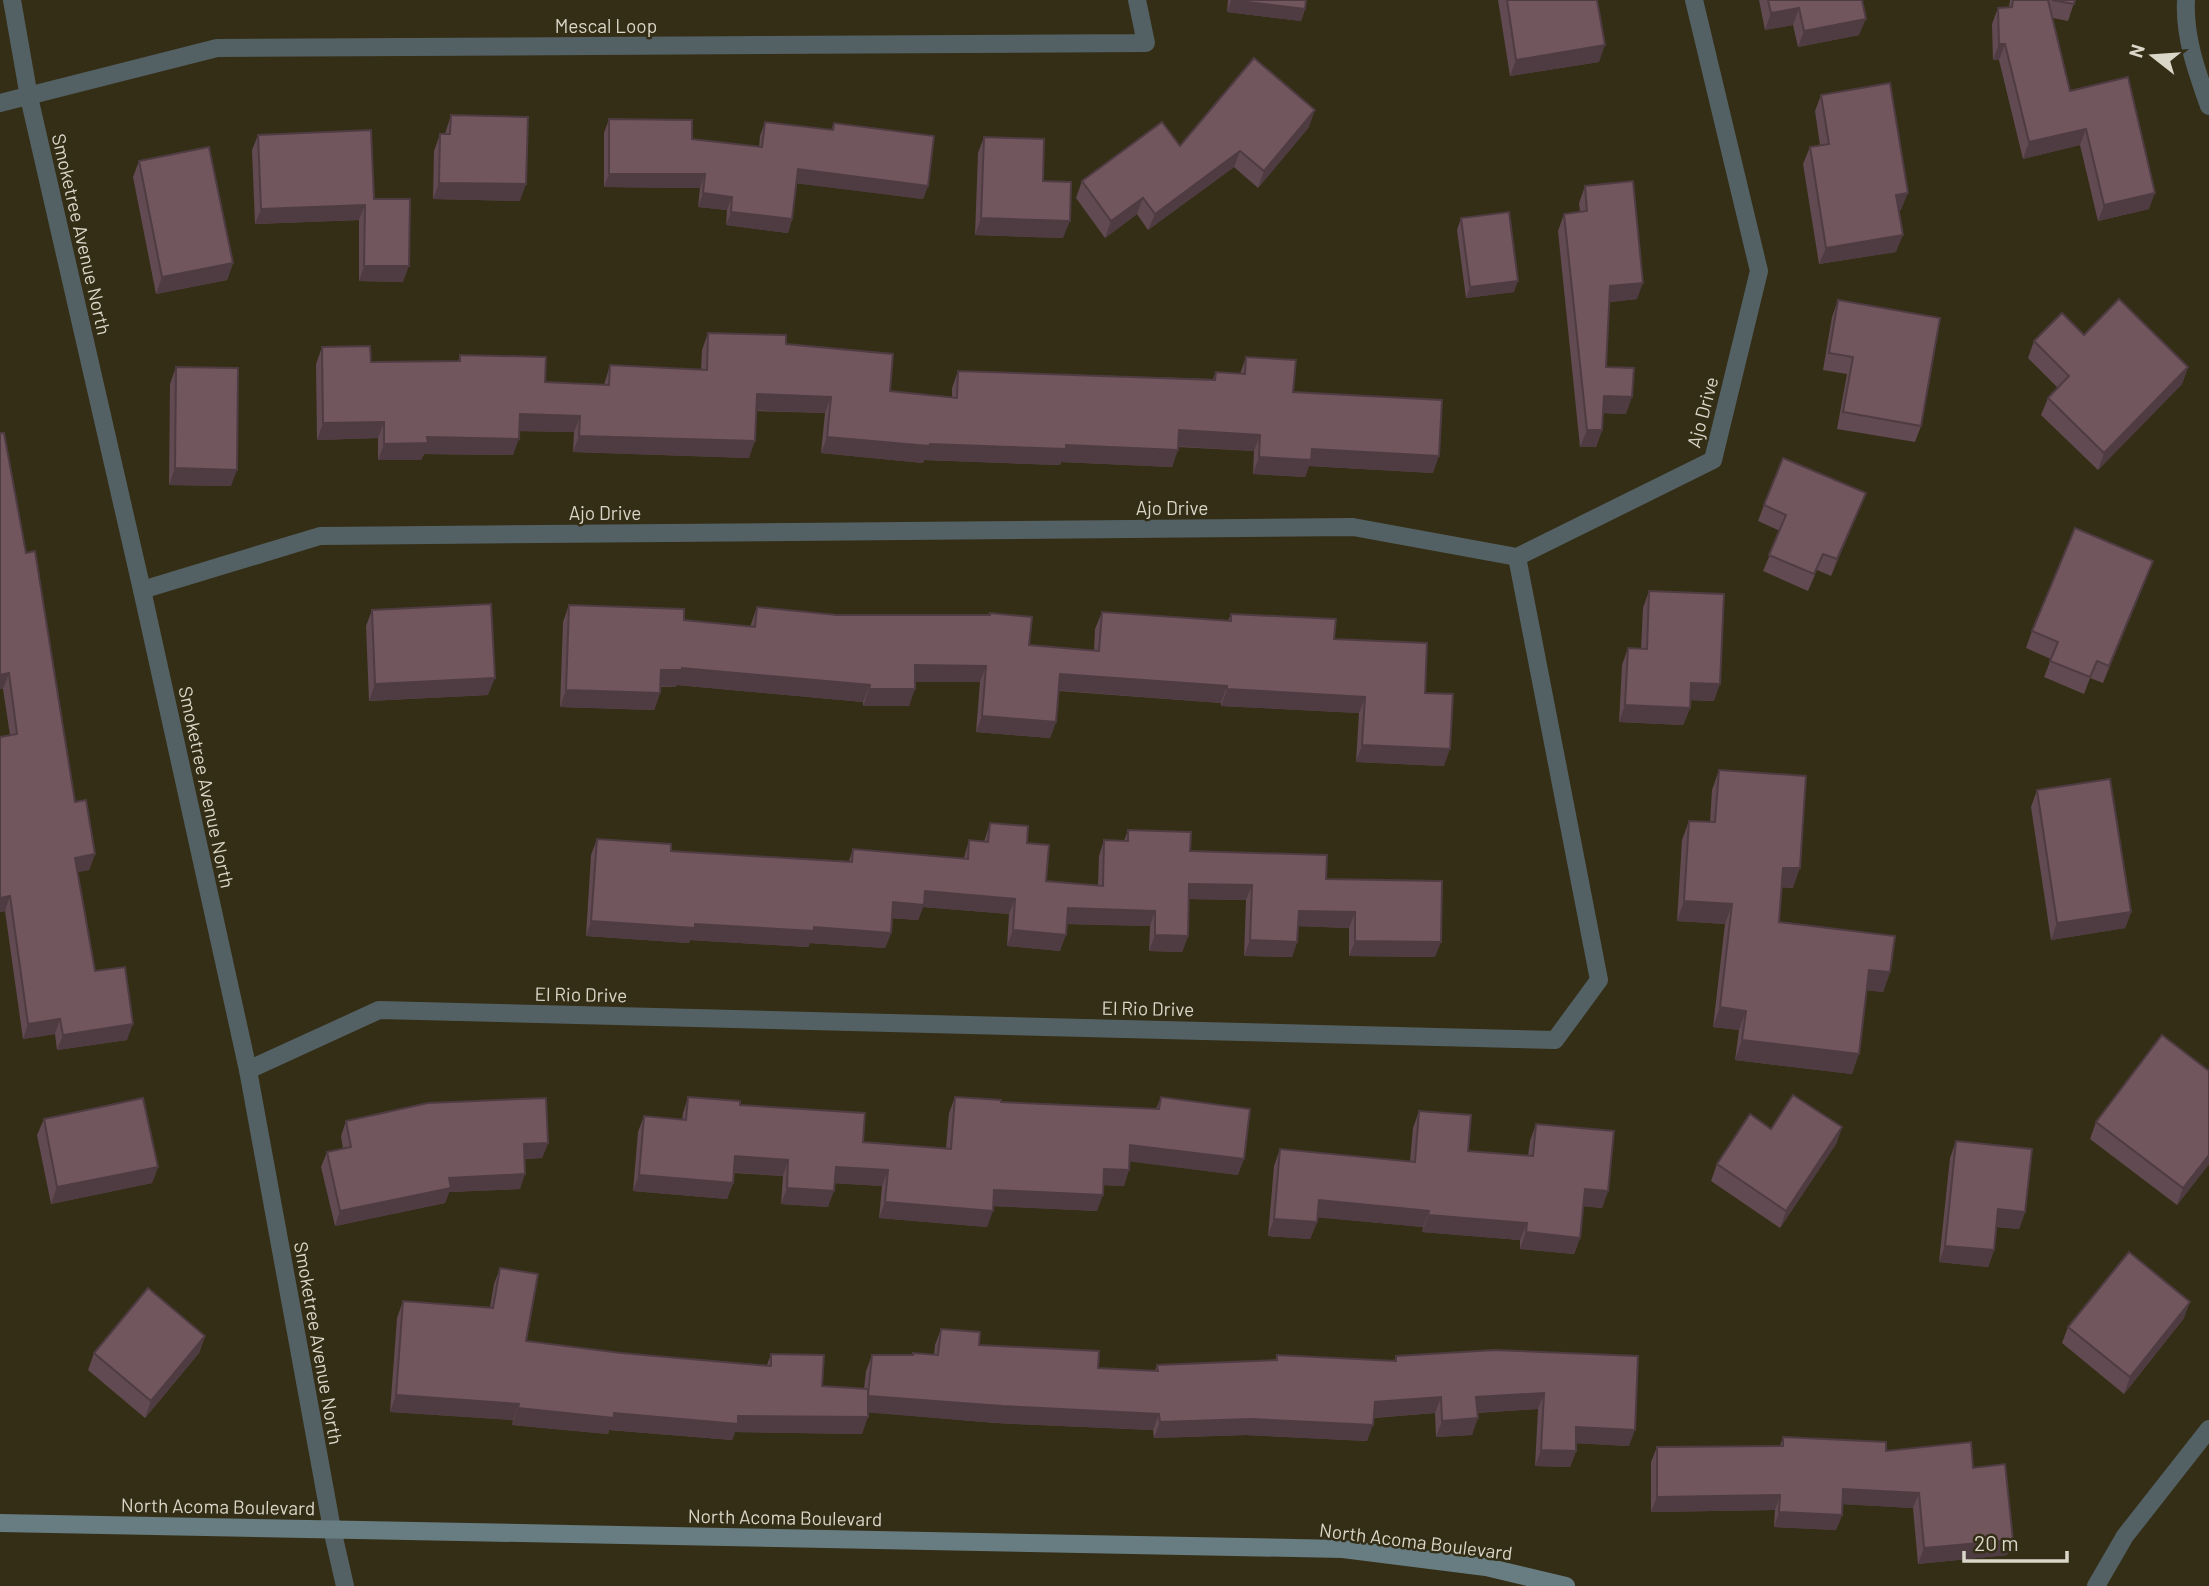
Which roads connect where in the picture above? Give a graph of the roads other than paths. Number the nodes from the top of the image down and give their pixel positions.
1 (12, 0) edge
2 (1137, 0) edge
3 (1695, 0) edge
4 (2186, 0) edge
5 (29, 97) junction
6 (0, 103) edge
7 (2209, 106) edge
8 (1517, 557) junction
9 (142, 590) junction
10 (248, 1070) junction
11 (2209, 1429) edge
12 (0, 1523) edge
13 (332, 1529) junction
14 (345, 1586) edge
15 (1566, 1586) edge
16 (2096, 1586) edge

1 - 5 street, Smoketree Avenue North
2 - 5 street, Mescal Loop
3 - 8 street, Ajo Drive
4 - 7 street
5 - 6 street
5 - 9 street, Smoketree Avenue North
8 - 9 street, Ajo Drive
8 - 10 street, El Rio Drive
9 - 10 street, Smoketree Avenue North
10 - 13 street, Smoketree Avenue North
11 - 16 street
12 - 13 main road, North Acoma Boulevard
13 - 14 street, Smoketree Avenue North
13 - 15 main road, North Acoma Boulevard

